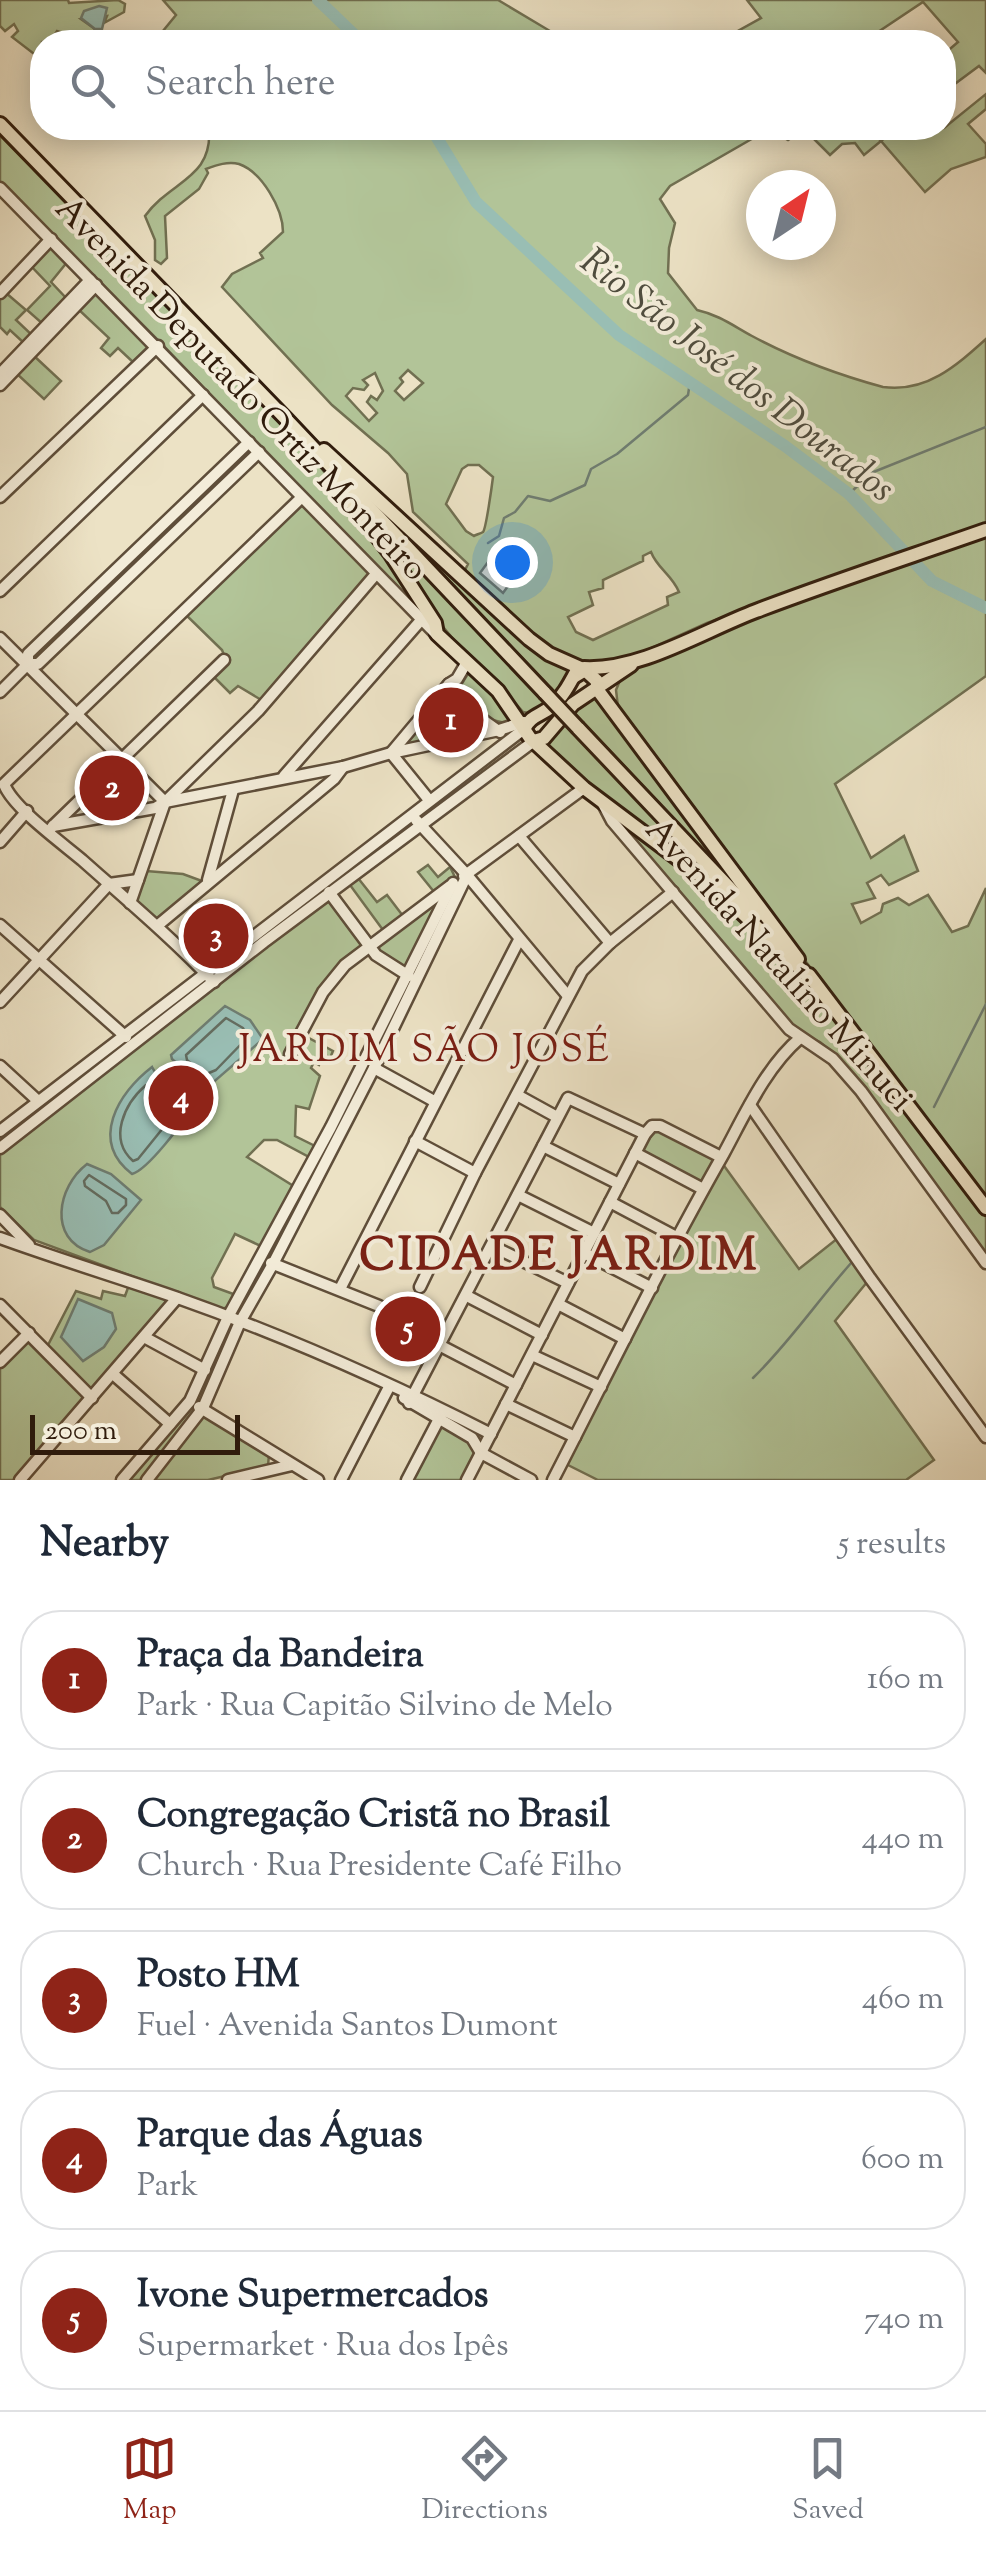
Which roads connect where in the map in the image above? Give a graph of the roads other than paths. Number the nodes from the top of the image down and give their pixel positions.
1 (2, 126) edge
2 (2, 195) edge
3 (51, 240) junction
4 (93, 282) junction
5 (0, 293) edge
6 (158, 346) junction
7 (0, 374) edge
8 (0, 385) edge
9 (203, 395) junction
10 (287, 420) junction
11 (248, 442) junction
12 (258, 452) junction
13 (0, 498) edge
14 (302, 498) junction
15 (986, 530) edge
16 (376, 574) junction
17 (0, 592) edge
18 (422, 619) junction
19 (437, 634) junction
20 (0, 638) edge
21 (224, 660) dead end
22 (637, 661) junction
23 (467, 662) junction
24 (28, 664) junction
25 (580, 671) junction
26 (616, 677) junction
27 (449, 684) junction
28 (597, 689) junction
29 (0, 692) edge
30 (614, 708) junction
31 (78, 713) junction
32 (524, 724) junction
33 (502, 736) junction
34 (534, 740) junction
35 (391, 753) junction
36 (121, 759) junction
37 (343, 767) junction
38 (284, 776) junction
39 (584, 788) junction
40 (233, 790) junction
41 (428, 800) junction
42 (601, 801) junction
43 (165, 802) junction
44 (27, 811) junction
45 (412, 816) junction
46 (420, 826) junction
47 (51, 829) junction
48 (519, 836) junction
49 (0, 842) edge
50 (467, 875) junction
51 (138, 880) junction
52 (208, 882) junction
53 (454, 883) junction
54 (109, 884) junction
55 (322, 884) junction
56 (673, 892) junction
57 (330, 894) junction
58 (130, 903) junction
59 (0, 924) edge
60 (157, 926) junction
61 (256, 932) junction
62 (518, 940) junction
63 (264, 942) junction
64 (610, 943) junction
65 (369, 945) junction
66 (39, 960) junction
67 (205, 972) junction
68 (406, 974) junction
69 (417, 981) junction
70 (214, 982) junction
71 (814, 982) junction
72 (568, 996) junction
73 (0, 1002) edge
74 (124, 1036) junction
75 (800, 1038) junction
76 (132, 1046) junction
77 (290, 1054) dead end
78 (0, 1066) edge
79 (374, 1068) junction
80 (517, 1095) junction
81 (37, 1100) junction
82 (434, 1101) junction
83 (750, 1105) junction
84 (557, 1117) junction
85 (648, 1130) junction
86 (0, 1132) edge
87 (416, 1141) junction
88 (543, 1146) junction
89 (0, 1148) edge
90 (634, 1154) junction
91 (722, 1157) junction
92 (476, 1174) junction
93 (619, 1184) junction
94 (703, 1190) junction
95 (303, 1192) junction
96 (518, 1195) junction
97 (610, 1202) junction
98 (986, 1208) edge
99 (0, 1215) edge
100 (594, 1233) junction
101 (0, 1238) edge
102 (678, 1238) junction
103 (492, 1246) junction
104 (33, 1250) junction
105 (584, 1252) junction
106 (261, 1259) junction
107 (986, 1263) edge
108 (273, 1264) junction
109 (568, 1283) junction
110 (420, 1287) dead end
111 (652, 1288) junction
112 (340, 1289) junction
113 (467, 1296) junction
114 (177, 1298) junction
115 (558, 1304) junction
116 (0, 1305) edge
117 (379, 1306) dead end
118 (234, 1320) junction
119 (28, 1334) junction
120 (542, 1335) junction
121 (144, 1337) junction
122 (625, 1340) junction
123 (441, 1346) junction
124 (532, 1354) junction
125 (0, 1362) edge
126 (204, 1370) junction
127 (113, 1374) junction
128 (516, 1386) junction
129 (601, 1387) junction
130 (393, 1389) junction
131 (92, 1398) junction
132 (411, 1398) junction
133 (190, 1401) junction
134 (506, 1404) junction
135 (203, 1408) junction
136 (441, 1415) junction
137 (170, 1424) junction
138 (491, 1434) junction
139 (575, 1437) junction
140 (986, 1438) edge
141 (481, 1453) junction
142 (292, 1465) junction
143 (20, 1480) edge
144 (122, 1480) edge
145 (147, 1480) edge
146 (228, 1480) edge
147 (318, 1480) edge
148 (341, 1480) edge
149 (407, 1480) edge
150 (468, 1480) edge
151 (531, 1480) edge
152 (552, 1480) edge

1 - 10 main road
2 - 3 street, Avenida Deputado Ortiz Monteiro
3 - 4 street, Avenida Deputado Ortiz Monteiro
3 - 5 street
4 - 6 street, Avenida Deputado Ortiz Monteiro
4 - 7 street
4 - 8 street
6 - 9 street, Avenida Deputado Ortiz Monteiro
6 - 13 street
9 - 11 street, Avenida Deputado Ortiz Monteiro
9 - 17 street
10 - 19 main road
10 - 25 main road
10 - 71 main road, bridge
11 - 12 street, Avenida Deputado Ortiz Monteiro
11 - 24 street
12 - 14 street, Avenida Deputado Ortiz Monteiro
12 - 24 street
14 - 16 street, Avenida Deputado Ortiz Monteiro
14 - 31 street
15 - 22 main road
16 - 18 street, Avenida Deputado Ortiz Monteiro
16 - 43 street
18 - 19 street, Avenida Deputado Ortiz Monteiro
18 - 38 street
19 - 23 main road
20 - 24 street
21 - 36 street
22 - 25 main road
22 - 26 main road
23 - 27 street
23 - 32 main road
24 - 29 street
24 - 31 street
25 - 28 main road
25 - 32 main road
26 - 28 main road
26 - 30 main road
27 - 33 street
27 - 35 street
28 - 30 main road
28 - 34 main road
30 - 71 main road
31 - 36 street
31 - 44 street
32 - 33 street
32 - 34 main road
33 - 35 street
33 - 41 street
34 - 39 main road
34 - 46 street
35 - 37 street
35 - 41 street
36 - 43 street
36 - 47 street
37 - 38 street
37 - 52 street
38 - 40 street
39 - 42 main road
39 - 48 street
40 - 43 street
40 - 52 street
41 - 45 street
42 - 56 street, Avenida Natalino Minuci
42 - 71 main road
43 - 47 street
43 - 51 street
44 - 47 street
44 - 49 street
45 - 46 street
45 - 55 street
46 - 50 street
46 - 57 street
47 - 54 street
48 - 50 street
48 - 64 street
50 - 53 street
50 - 62 street
50 - 69 street
51 - 54 street
51 - 58 street
52 - 60 street
53 - 65 street
53 - 68 street
54 - 58 street
54 - 66 street
55 - 57 street
55 - 61 street
56 - 64 street
56 - 75 street, Avenida Natalino Minuci
57 - 63 street
57 - 65 street
58 - 60 street
59 - 66 street
60 - 67 street
61 - 63 street
61 - 67 street
62 - 72 street
62 - 82 street
63 - 70 street
64 - 72 street
65 - 68 street
65 - 77 street
66 - 73 street
66 - 74 street
67 - 70 street
67 - 74 street
68 - 69 street
68 - 95 street
69 - 79 street
70 - 76 street
71 - 98 main road
72 - 80 street
74 - 76 street
74 - 81 street
75 - 83 street
75 - 107 street, Avenida Natalino Minuci
76 - 89 street
78 - 81 street
79 - 82 street
79 - 95 street
80 - 84 street
80 - 92 street
81 - 86 street
82 - 87 street
83 - 91 street
83 - 140 street
84 - 85 street
84 - 88 street
85 - 90 street
85 - 91 street
87 - 92 street
87 - 112 street
88 - 93 street
88 - 96 street
90 - 93 street
90 - 94 street
91 - 94 street
92 - 110 street
93 - 97 street
94 - 102 street
95 - 106 street
95 - 108 street
96 - 100 street
96 - 103 street
97 - 100 street
97 - 102 street
99 - 104 street
100 - 105 street
101 - 104 street
102 - 111 street
103 - 109 street
103 - 113 street
104 - 114 street
105 - 109 street
105 - 111 street
106 - 108 street
106 - 118 street
108 - 112 street
108 - 118 street
109 - 115 street
111 - 122 street
112 - 117 street
113 - 120 street
113 - 123 street
114 - 118 street
114 - 121 street
115 - 120 street
115 - 122 street
116 - 119 street
118 - 126 street
118 - 130 street
118 - 135 street
119 - 125 street
119 - 131 street
120 - 124 street
121 - 126 street
121 - 127 street
122 - 129 street
123 - 128 street
123 - 132 street
124 - 128 street
124 - 129 street
126 - 133 street
127 - 131 street
127 - 137 street
128 - 134 street
129 - 139 street
130 - 132 street
130 - 148 street
131 - 143 street
132 - 136 street
133 - 135 street
133 - 137 street
134 - 138 street
134 - 139 street
135 - 142 street
135 - 145 street
136 - 138 street
136 - 141 street
136 - 149 street
137 - 144 street
138 - 141 street
139 - 152 street
141 - 150 street
141 - 151 street
142 - 146 street
142 - 147 street

